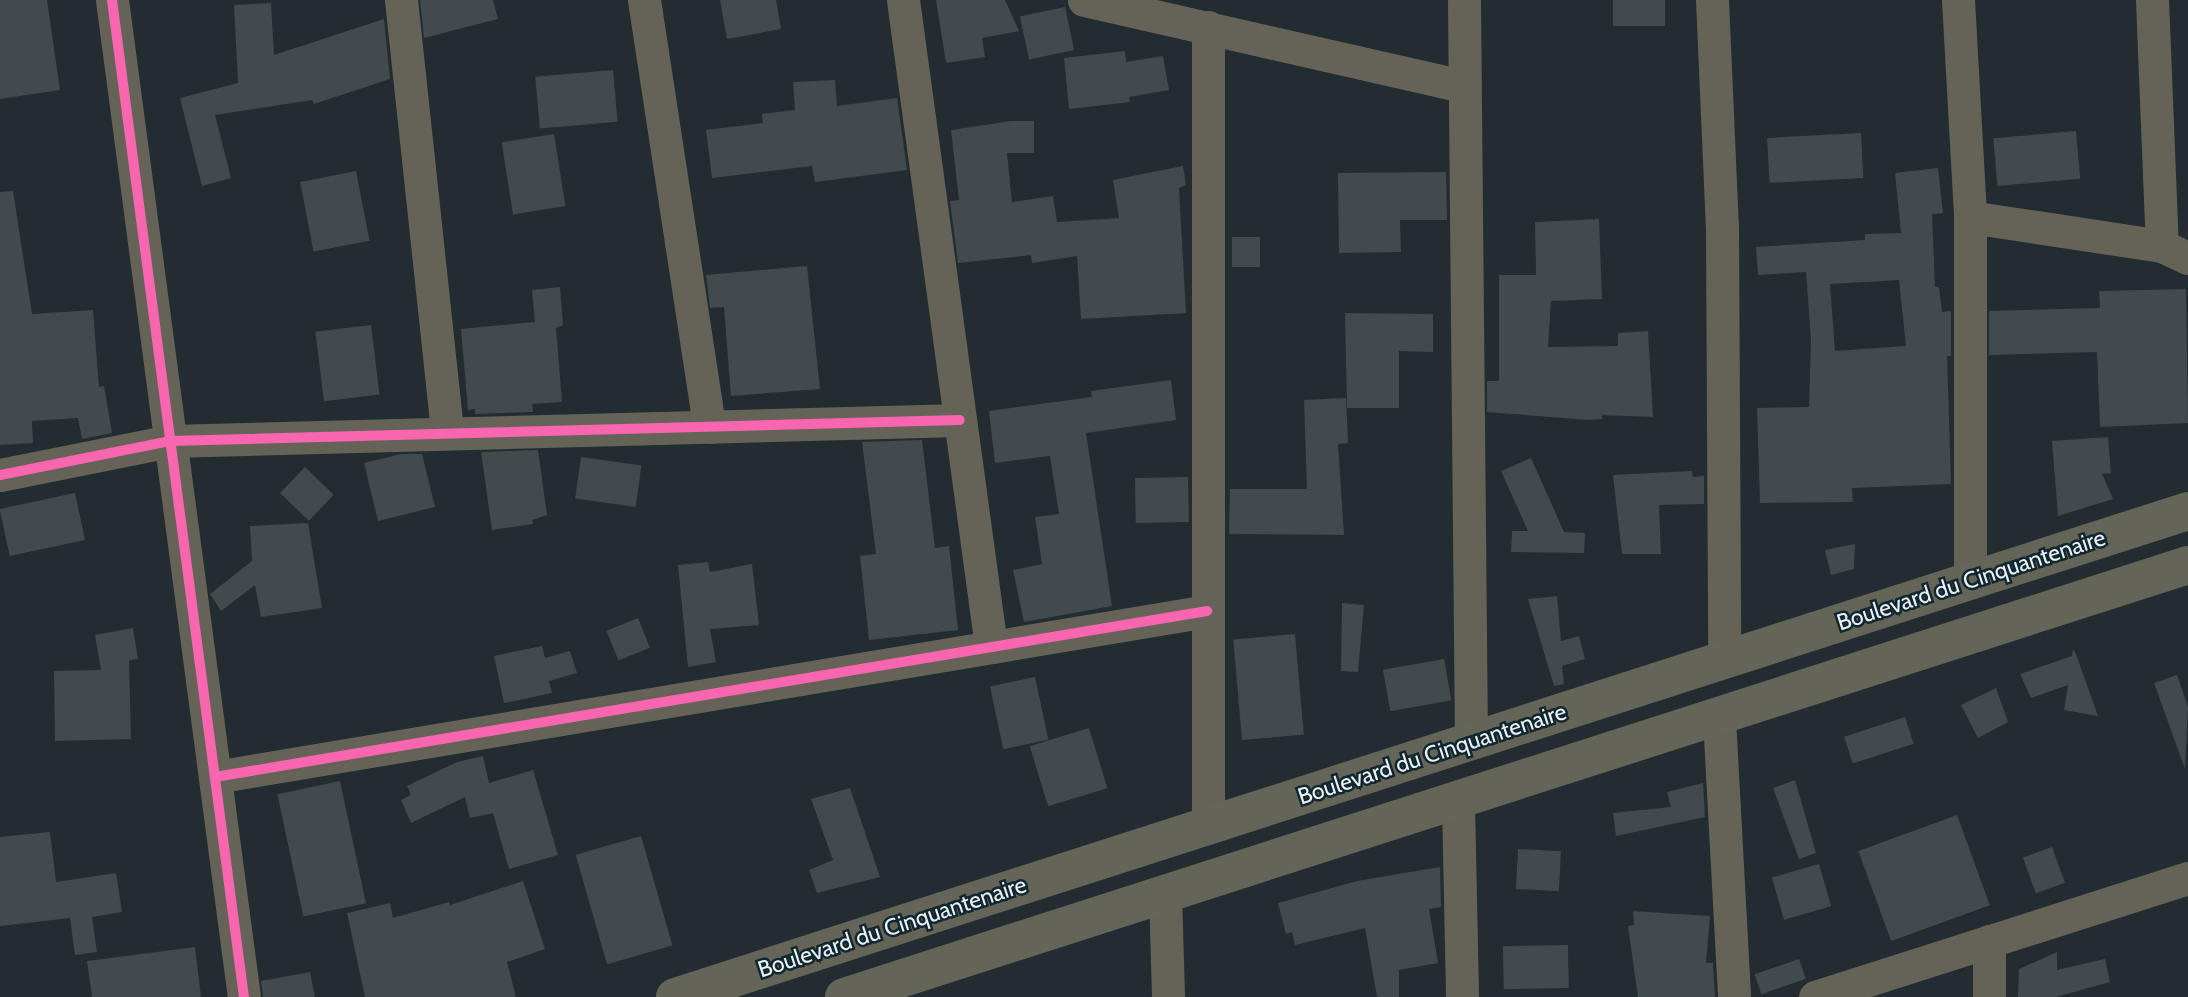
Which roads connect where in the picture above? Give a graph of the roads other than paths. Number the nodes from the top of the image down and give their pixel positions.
1 (112, 0) edge
2 (401, 0) edge
3 (644, 0) edge
4 (903, 0) edge
5 (1084, 0) edge
6 (1464, 0) edge
7 (1712, 0) edge
8 (1958, 0) edge
9 (2152, 0) edge
10 (1208, 27) junction
11 (1465, 86) junction
12 (1970, 217) junction
13 (2175, 252) edge
14 (960, 421) junction
15 (709, 426) junction
16 (447, 431) junction
17 (170, 441) junction
18 (0, 475) edge
19 (2188, 511) edge
20 (2188, 565) edge
21 (1970, 579) junction
22 (1208, 611) junction
23 (991, 647) junction
24 (1724, 659) junction
25 (1719, 718) junction
26 (1471, 741) junction
27 (215, 777) junction
28 (1458, 803) junction
29 (1208, 827) junction
30 (2188, 878) edge
31 (1165, 894) junction
32 (1989, 941) junction
33 (917, 985) edge
34 (244, 997) edge
35 (675, 997) edge
36 (844, 997) edge
37 (1168, 997) edge
38 (1462, 997) edge
39 (1734, 997) edge
40 (1815, 997) edge
41 (1989, 997) edge

1 - 17 street
2 - 16 street
3 - 15 street
4 - 14 street
5 - 10 street
6 - 11 street
7 - 24 street
8 - 12 street
9 - 13 street
10 - 11 street
10 - 22 street
11 - 26 street
12 - 13 street
12 - 21 street
14 - 15 street
14 - 23 street
15 - 16 street
16 - 17 street
17 - 18 street
17 - 27 street
19 - 21 main road, Boulevard du Cinquantenaire
20 - 25 main road
21 - 24 main road, Boulevard du Cinquantenaire
22 - 23 street
22 - 29 street
23 - 27 street
24 - 26 main road, Boulevard du Cinquantenaire
25 - 28 main road
25 - 39 street
26 - 29 main road, Boulevard du Cinquantenaire
27 - 34 street
28 - 31 main road
28 - 38 street
29 - 35 main road, Boulevard du Cinquantenaire
30 - 32 street
31 - 33 main road
31 - 37 street
32 - 40 street
32 - 41 street
33 - 36 main road

